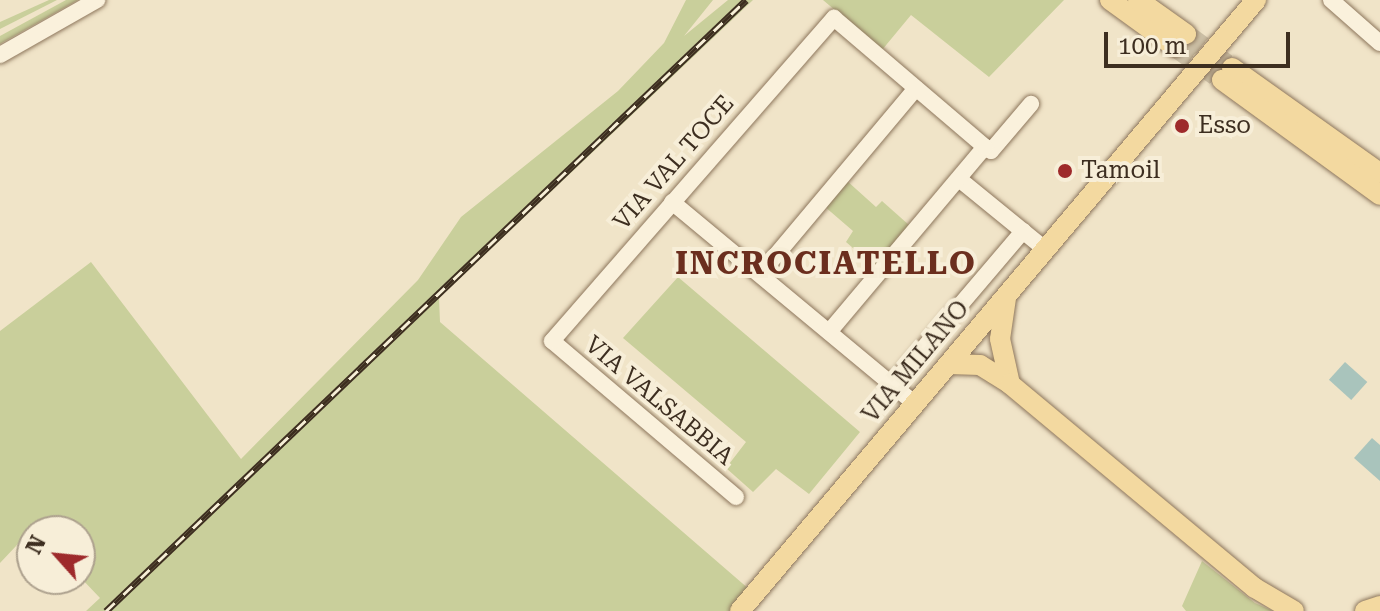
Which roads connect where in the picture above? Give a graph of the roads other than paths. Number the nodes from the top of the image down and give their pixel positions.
1 (97, 0) edge
2 (1110, 0) edge
3 (1138, 0) edge
4 (1256, 0) edge
5 (1331, 0) edge
6 (1380, 43) edge
7 (0, 55) edge
8 (916, 88) junction
9 (1031, 104) dead end
10 (985, 147) junction
11 (1380, 173) edge
12 (959, 179) junction
13 (1380, 195) edge
14 (672, 202) junction
15 (1023, 231) junction
16 (1046, 250) junction
17 (761, 273) junction
18 (1008, 295) junction
19 (829, 332) junction
20 (552, 341) joint
21 (968, 342) junction
22 (1001, 357) junction
23 (949, 364) junction
24 (980, 365) junction
25 (893, 384) junction
26 (1010, 384) junction
27 (915, 404) junction
28 (736, 497) dead end
29 (1380, 606) edge
30 (740, 611) edge
31 (1294, 611) edge
32 (1365, 611) edge

1 - 7 street
2 - 3 main road
4 - 16 main road, VIA MILANO
5 - 6 street
8 - 10 street
8 - 14 street, VIA VAL TOCE
8 - 17 street
9 - 10 street
10 - 12 street
11 - 13 main road
12 - 15 street
12 - 19 street
14 - 17 street
14 - 20 street, VIA VAL TOCE
15 - 16 street
15 - 25 street
16 - 18 main road, VIA MILANO
17 - 19 street
18 - 21 main road, VIA MILANO
18 - 22 main road
19 - 25 street
20 - 28 street, VIA VALSABBIA
21 - 22 main road
21 - 23 main road, VIA MILANO
21 - 24 main road
22 - 26 main road
23 - 24 main road
23 - 27 main road, VIA MILANO
24 - 26 main road
25 - 27 street
26 - 31 main road
27 - 30 main road, VIA MILANO
29 - 32 main road

